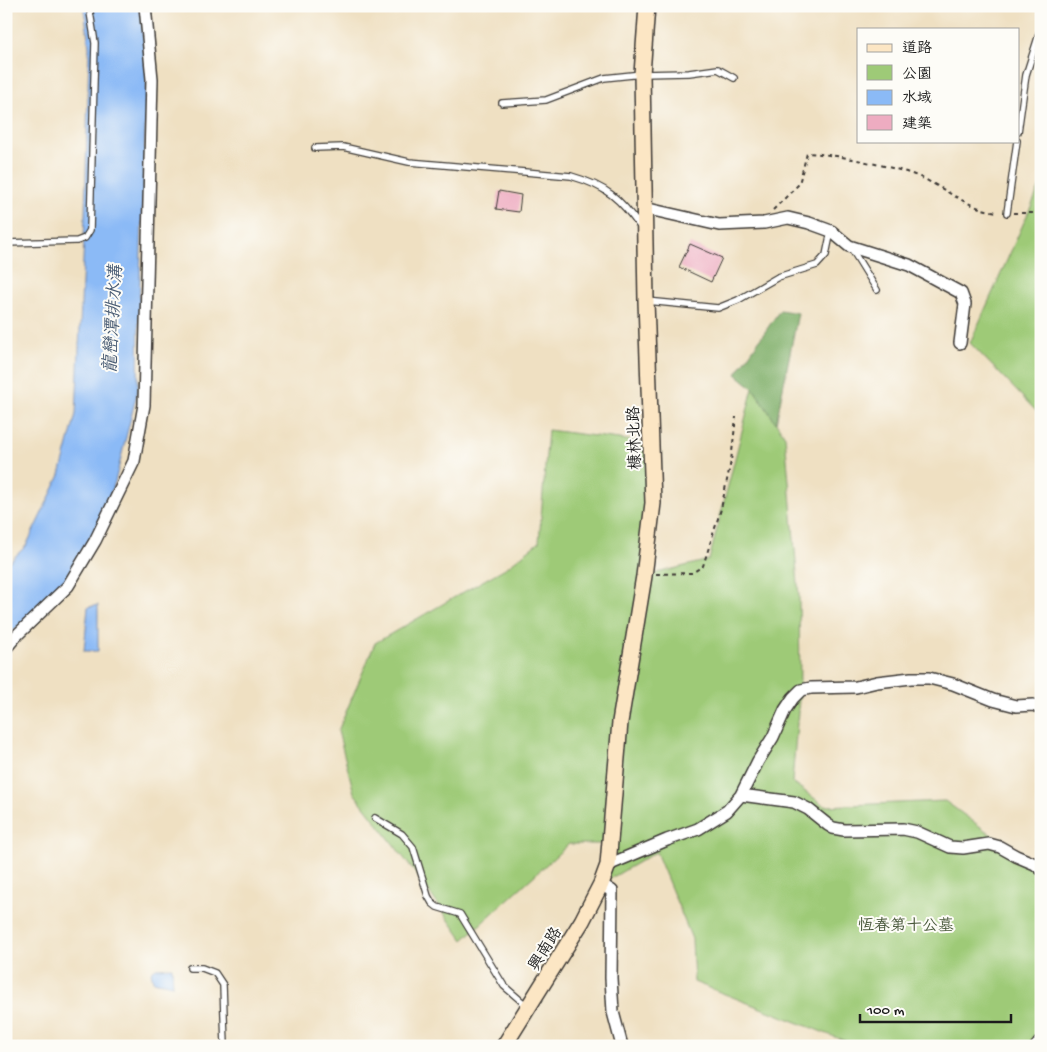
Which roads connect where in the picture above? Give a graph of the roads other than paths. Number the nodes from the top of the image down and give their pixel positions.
1 (89, 6) edge
2 (145, 6) edge
3 (647, 6) edge
4 (1041, 28) edge
5 (642, 74) junction
6 (734, 78) dead end
7 (502, 103) dead end
8 (1020, 118) edge
9 (1017, 142) edge
10 (315, 148) dead end
11 (644, 208) junction
12 (1007, 213) road end
13 (831, 230) junction
14 (645, 234) junction
15 (6, 244) edge
16 (850, 246) junction
17 (877, 290) dead end
18 (646, 301) junction
19 (960, 344) dead end
20 (6, 648) edge
21 (1041, 708) edge
22 (741, 795) junction
23 (375, 818) dead end
24 (608, 865) junction
25 (1041, 869) edge
26 (602, 884) junction
27 (190, 968) dead end
28 (528, 1007) junction
29 (1041, 1036) edge
30 (225, 1046) edge
31 (504, 1046) edge
32 (622, 1046) edge
33 (1033, 1046) edge

1 - 15 lane
2 - 20 street
3 - 5 street, 槺林北路
4 - 8 lane
5 - 6 lane
5 - 7 lane
5 - 11 street, 槺林北路
9 - 12 lane
10 - 14 lane
11 - 13 street
11 - 14 street, 槺林北路
13 - 16 street
13 - 18 lane
14 - 18 street, 槺林北路
16 - 17 lane
16 - 19 street
18 - 24 street, 槺林北路
21 - 22 street
22 - 24 street
22 - 25 street
23 - 28 lane
24 - 26 street, 興南路
26 - 28 street, 興南路
26 - 32 street
27 - 30 lane
28 - 31 street, 興南路
29 - 33 lane

